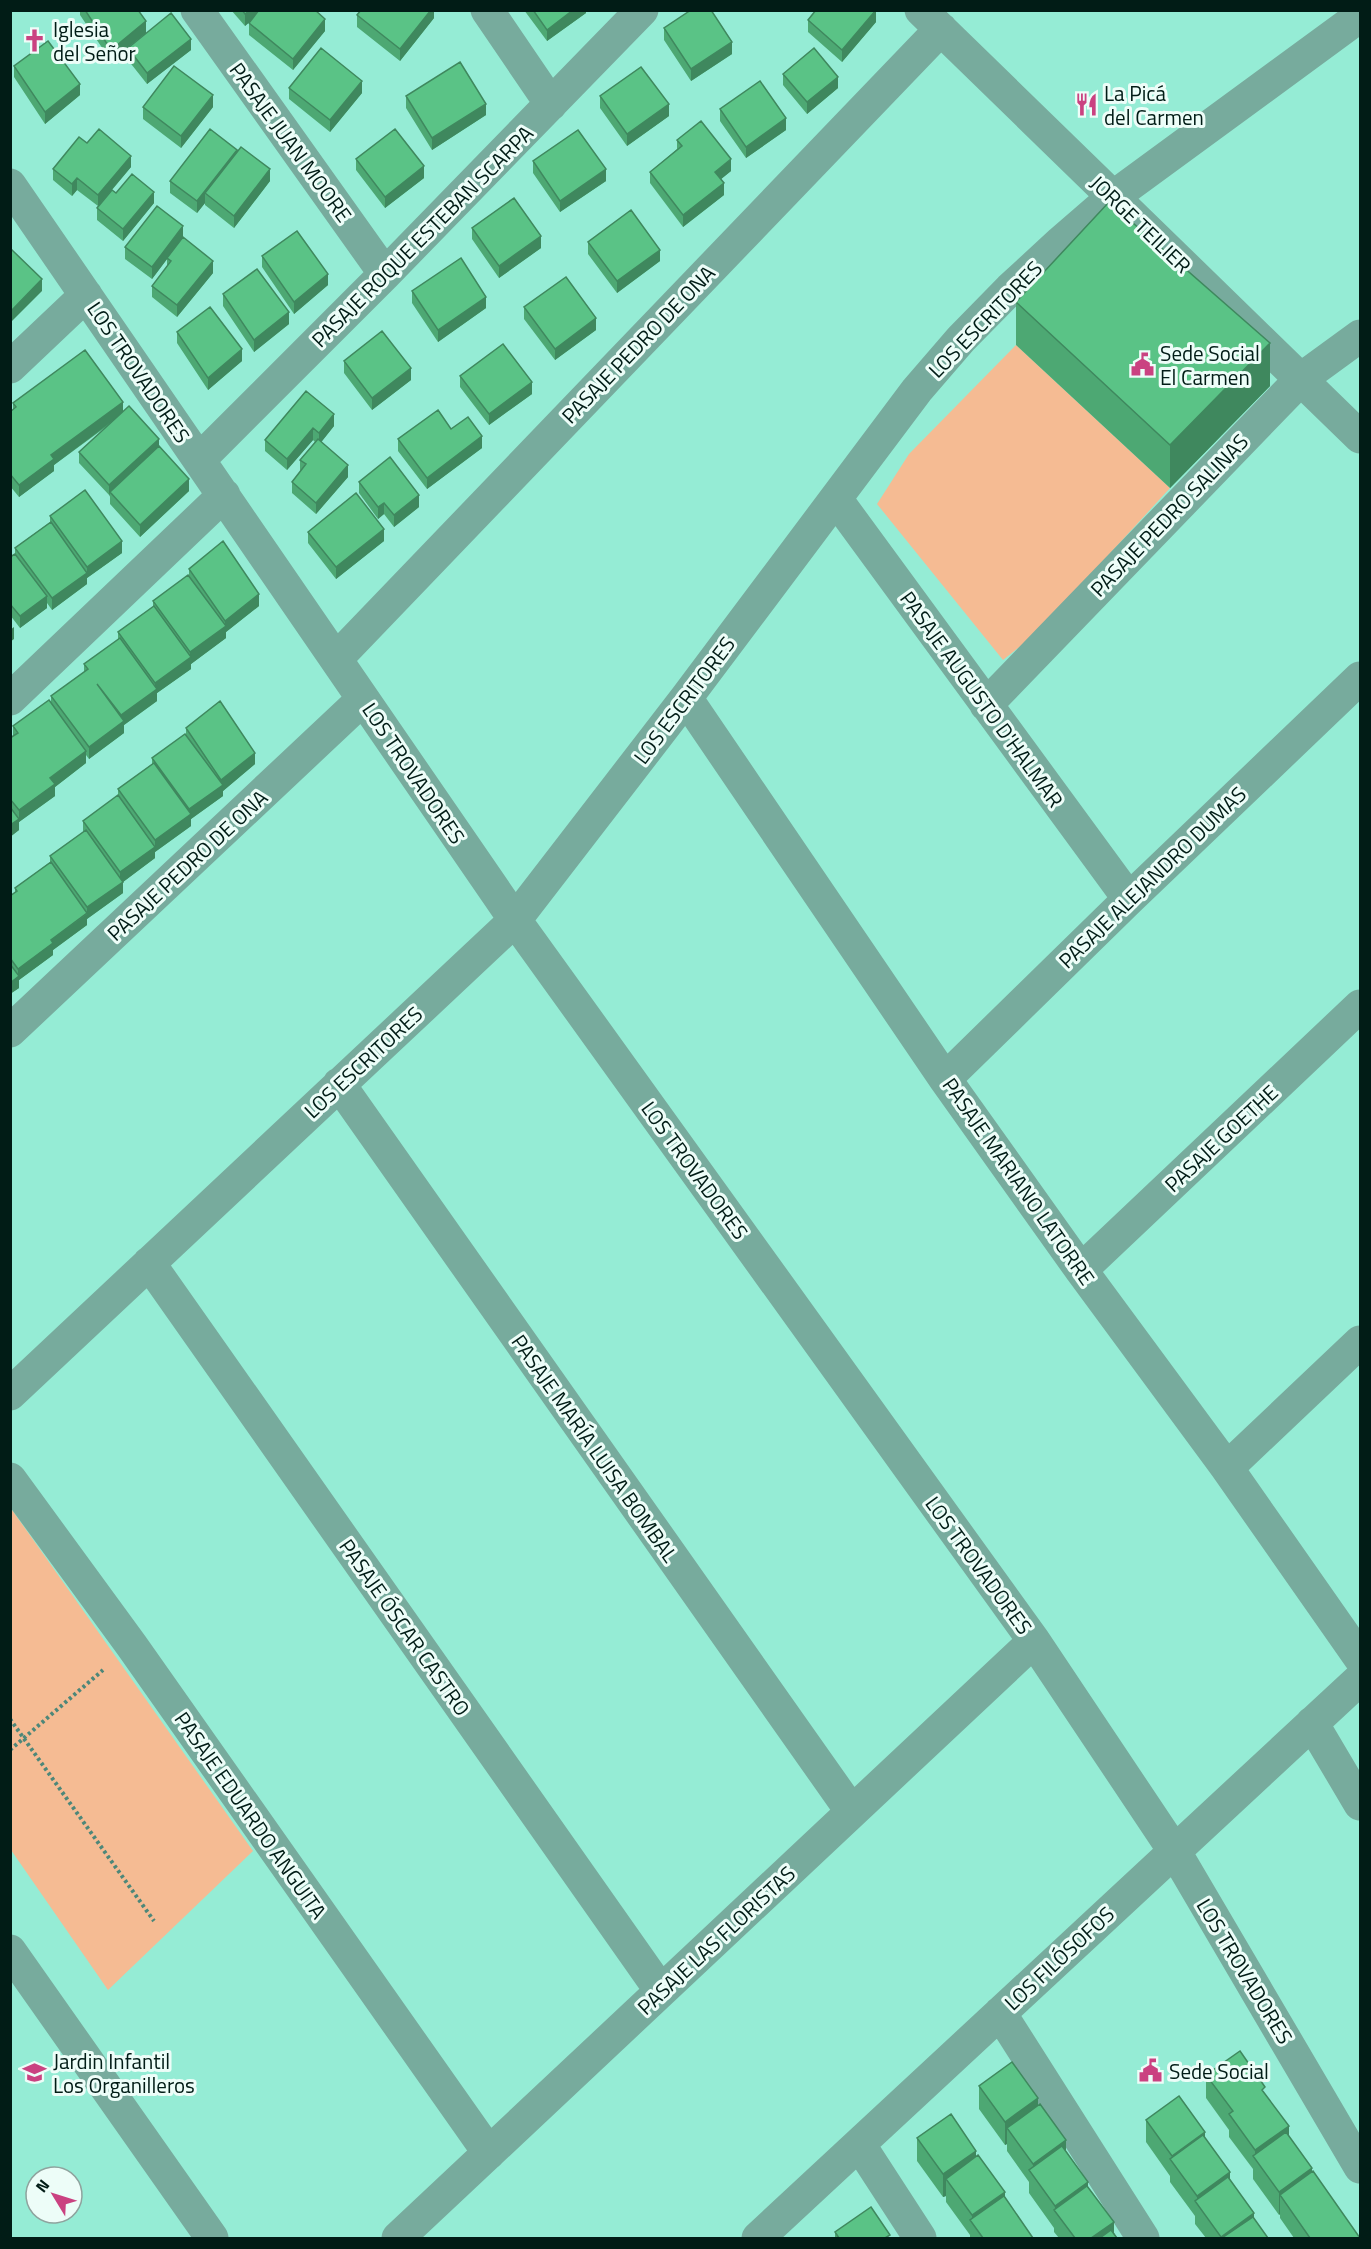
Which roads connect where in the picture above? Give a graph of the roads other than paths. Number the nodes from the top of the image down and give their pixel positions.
1 (197, 10) edge
2 (487, 10) edge
3 (642, 10) edge
4 (1360, 16) edge
5 (931, 20) edge
6 (551, 104) junction
7 (10, 185) edge
8 (1113, 197) junction
9 (385, 274) junction
10 (86, 295) junction
11 (1360, 336) edge
12 (10, 367) edge
13 (1301, 379) junction
14 (1360, 437) edge
15 (199, 460) junction
16 (224, 495) junction
17 (836, 499) junction
18 (336, 659) junction
19 (1360, 678) edge
20 (686, 698) junction
21 (10, 699) edge
22 (363, 699) junction
23 (986, 705) junction
24 (1129, 899) junction
25 (515, 920) junction
26 (1360, 1006) edge
27 (10, 1031) edge
28 (945, 1078) junction
29 (339, 1084) junction
30 (149, 1263) junction
31 (1081, 1270) junction
32 (1360, 1342) edge
33 (10, 1394) edge
34 (1227, 1468) junction
35 (10, 1479) edge
36 (1034, 1641) junction
37 (1360, 1658) edge
38 (1360, 1679) edge
39 (1312, 1723) junction
40 (1360, 1804) edge
41 (852, 1812) junction
42 (1174, 1852) junction
43 (10, 1951) edge
44 (662, 1991) junction
45 (1000, 2013) junction
46 (859, 2144) junction
47 (489, 2153) junction
48 (1360, 2167) edge
49 (212, 2238) edge
50 (398, 2238) edge
51 (758, 2238) edge
52 (920, 2238) edge
53 (1143, 2238) edge

1 - 9 street, PASAJE JUAN MOORE
2 - 6 street
3 - 6 street, PASAJE ROQUE ESTEBAN SCARPA
4 - 8 street, LOS ESCRITORES
5 - 8 street, JORGE TEILIER
5 - 18 street, PASAJE PEDRO DE ONA
6 - 9 street, PASAJE ROQUE ESTEBAN SCARPA
7 - 10 street, LOS TROVADORES
8 - 13 street, JORGE TEILIER
8 - 17 street, LOS ESCRITORES
9 - 15 street, PASAJE ROQUE ESTEBAN SCARPA
10 - 12 street
10 - 15 street, LOS TROVADORES
11 - 13 street, PASAJE PEDRO SALINAS
13 - 14 street, JORGE TEILIER
13 - 23 street, PASAJE PEDRO SALINAS
15 - 16 street, LOS TROVADORES
16 - 18 street, LOS TROVADORES
16 - 21 street
17 - 20 street, LOS ESCRITORES
17 - 23 street, PASAJE AUGUSTO D'HALMAR
18 - 22 street, LOS TROVADORES
19 - 24 street, PASAJE ALEJANDRO DUMAS
20 - 25 street, LOS ESCRITORES
20 - 28 street, PASAJE MARIANO LATORRE
22 - 25 street, LOS TROVADORES
22 - 27 street, PASAJE PEDRO DE ONA
23 - 24 street, PASAJE AUGUSTO D'HALMAR
24 - 28 street, PASAJE ALEJANDRO DUMAS
25 - 29 street, LOS ESCRITORES
25 - 36 street, LOS TROVADORES
26 - 31 street, PASAJE GOETHE
28 - 31 street, PASAJE MARIANO LATORRE
29 - 30 street, LOS ESCRITORES
29 - 41 street, PASAJE MARÍA LUISA BOMBAL
30 - 33 street, LOS ESCRITORES
30 - 44 street, PASAJE ÓSCAR CASTRO
31 - 34 street, PASAJE MARIANO LATORRE
32 - 34 street
34 - 37 street, PASAJE MARIANO LATORRE
35 - 47 street, PASAJE EDUARDO ANGUITA
36 - 41 street, PASAJE LAS FLORISTAS
36 - 42 street, LOS TROVADORES
38 - 39 street, LOS FILÓSOFOS
39 - 40 street
39 - 42 street, LOS FILÓSOFOS
41 - 44 street, PASAJE LAS FLORISTAS
42 - 45 street, LOS FILÓSOFOS
42 - 48 street, LOS TROVADORES
43 - 49 street
44 - 47 street, PASAJE LAS FLORISTAS
45 - 46 street, LOS FILÓSOFOS
45 - 53 street
46 - 51 street, LOS FILÓSOFOS
46 - 52 street
47 - 50 street, PASAJE LAS FLORISTAS

